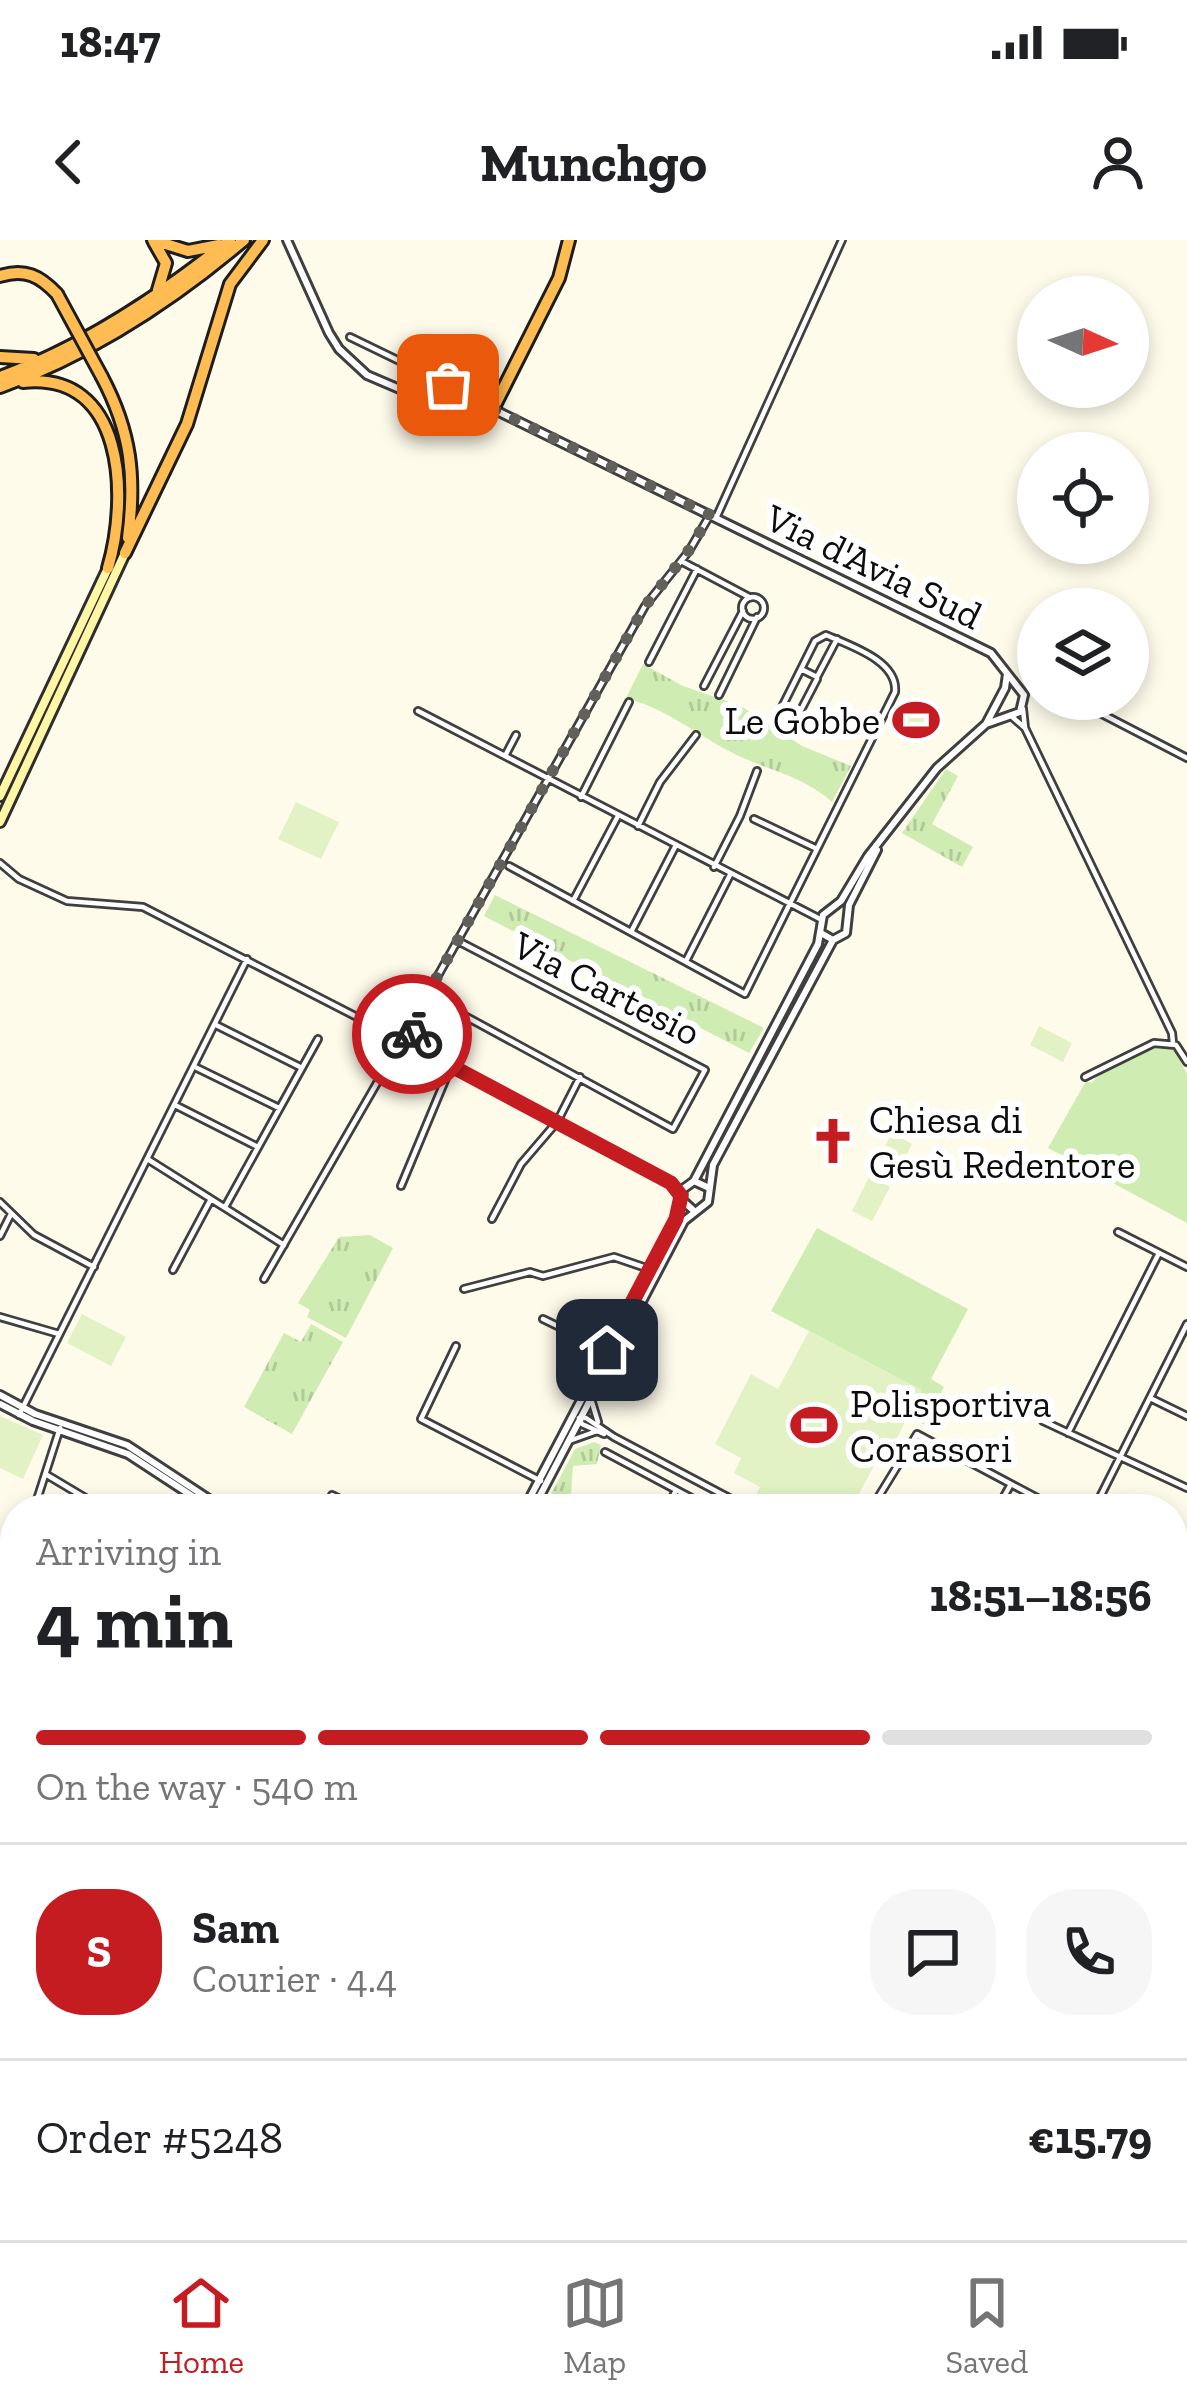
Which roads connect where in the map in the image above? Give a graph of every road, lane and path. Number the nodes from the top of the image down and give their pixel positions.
1 (152, 240) edge
2 (244, 240) edge
3 (263, 240) edge
4 (569, 240) edge
5 (842, 240) edge
6 (229, 241) edge
7 (289, 244) edge
8 (0, 276) edge
9 (152, 299) junction
10 (350, 337) dead end
11 (0, 357) edge
12 (44, 358) junction
13 (2, 382) edge
14 (449, 398) junction
15 (494, 409) junction
16 (131, 516) junction
17 (713, 516) junction
18 (125, 553) junction
19 (681, 561) junction
20 (108, 568) junction
21 (697, 569) junction
22 (749, 597) junction
23 (742, 610) junction
24 (758, 617) junction
25 (837, 640) junction
26 (650, 662) dead end
27 (801, 669) junction
28 (1007, 673) junction
29 (818, 677) junction
30 (704, 686) dead end
31 (1005, 688) junction
32 (1016, 688) joint
33 (719, 695) dead end
34 (629, 702) dead end
35 (997, 704) junction
36 (418, 711) dead end
37 (1017, 711) edge
38 (1008, 715) junction
39 (1024, 720) edge
40 (1114, 720) edge
41 (775, 721) dead end
42 (986, 724) junction
43 (1025, 728) junction
44 (789, 733) dead end
45 (516, 735) dead end
46 (696, 735) dead end
47 (505, 756) junction
48 (1187, 758) edge
49 (757, 771) dead end
50 (548, 780) junction
51 (0, 796) edge
52 (581, 797) junction
53 (618, 816) junction
54 (754, 819) dead end
55 (0, 821) edge
56 (637, 827) junction
57 (884, 836) junction
58 (675, 847) junction
59 (815, 848) junction
60 (0, 863) edge
61 (509, 866) dead end
62 (714, 867) junction
63 (0, 874) edge
64 (730, 875) junction
65 (19, 879) junction
66 (573, 902) junction
67 (790, 906) junction
68 (832, 910) junction
69 (820, 920) junction
70 (847, 920) junction
71 (820, 931) junction
72 (631, 932) junction
73 (833, 940) junction
74 (458, 941) junction
75 (247, 959) junction
76 (686, 961) junction
77 (428, 996) junction
78 (216, 1025) junction
79 (408, 1029) junction
80 (390, 1034) junction
81 (318, 1039) dead end
82 (1173, 1043) junction
83 (412, 1045) junction
84 (396, 1050) junction
85 (1187, 1062) edge
86 (452, 1066) junction
87 (195, 1067) junction
88 (302, 1068) junction
89 (581, 1076) junction
90 (1085, 1077) dead end
91 (175, 1105) junction
92 (279, 1108) junction
93 (557, 1122) junction
94 (258, 1147) junction
95 (149, 1160) junction
96 (692, 1182) junction
97 (672, 1183) junction
98 (401, 1186) dead end
99 (707, 1187) junction
100 (681, 1198) junction
101 (211, 1199) junction
102 (0, 1202) edge
103 (224, 1208) junction
104 (695, 1210) junction
105 (10, 1214) junction
106 (492, 1219) dead end
107 (1118, 1232) dead end
108 (0, 1236) edge
109 (284, 1245) junction
110 (1159, 1253) junction
111 (94, 1267) junction
112 (1187, 1268) edge
113 (173, 1270) dead end
114 (653, 1270) junction
115 (264, 1279) dead end
116 (464, 1289) dead end
117 (0, 1317) edge
118 (543, 1318) dead end
119 (1187, 1324) edge
120 (59, 1334) junction
121 (455, 1346) dead end
122 (610, 1352) junction
123 (591, 1396) junction
124 (1150, 1398) junction
125 (0, 1400) edge
126 (21, 1412) junction
127 (578, 1414) junction
128 (1187, 1416) edge
129 (1043, 1421) dead end
130 (61, 1426) junction
131 (598, 1429) junction
132 (1068, 1433) junction
133 (568, 1442) junction
134 (605, 1452) dead end
135 (1120, 1457) junction
136 (165, 1469) junction
137 (46, 1475) junction
138 (543, 1482) junction
139 (1011, 1484) junction
140 (1187, 1488) edge
141 (676, 1490) junction
142 (39, 1494) edge
143 (78, 1494) edge
144 (191, 1494) edge
145 (202, 1494) edge
146 (536, 1494) edge
147 (674, 1494) edge
148 (684, 1494) edge
149 (722, 1494) edge
150 (880, 1494) edge
151 (1005, 1494) edge
152 (1030, 1494) edge
153 (1102, 1494) edge

1 - 6 highway
1 - 9 highway
2 - 13 highway
3 - 18 highway
4 - 15 highway
5 - 17 street
6 - 9 highway
7 - 14 street, Via d'Avia Sud
8 - 16 highway, bridge
9 - 12 highway
10 - 14 street, Via d'Avia Sud
11 - 12 highway
12 - 13 highway
13 - 20 highway
14 - 15 street, Via d'Avia Sud
15 - 17 street, Via d'Avia Sud
16 - 18 highway
16 - 20 highway
17 - 19 street
17 - 28 street, Via d'Avia Sud
18 - 55 main road
19 - 21 street
19 - 50 street
20 - 51 main road
21 - 22 street
21 - 26 street
22 - 23 street
22 - 24 street
23 - 24 street
23 - 30 street
24 - 33 street
25 - 27 street
25 - 29 street
25 - 59 street
27 - 29 street
27 - 41 street
28 - 31 street, Via d'Avia Sud
28 - 32 street, Via d'Avia Sud
29 - 44 street
31 - 32 street
31 - 35 street
34 - 52 street
35 - 38 street
35 - 42 street
36 - 47 street
37 - 38 street
38 - 42 street
38 - 43 street
39 - 43 street
40 - 48 street
42 - 57 street
43 - 82 street
45 - 47 street
46 - 56 street
47 - 50 street
49 - 62 street
50 - 52 street
50 - 74 street
52 - 53 street
53 - 56 street
53 - 66 street
54 - 59 street
56 - 58 street
57 - 68 street
57 - 70 street
58 - 62 street
58 - 72 street
59 - 67 street
60 - 65 street
61 - 66 street
62 - 64 street
63 - 65 street
64 - 67 street
64 - 76 street
65 - 75 street
66 - 72 street
67 - 69 street
67 - 76 street
68 - 69 street
68 - 70 street
69 - 71 street
70 - 73 street
71 - 73 street
71 - 96 street
72 - 76 street
73 - 99 street
74 - 77 street
74 - 89 street, Via Cartesio
75 - 78 street
75 - 80 street
77 - 79 street
77 - 89 street, Via Cartesio
78 - 87 street
78 - 88 street
79 - 80 street
79 - 83 street
80 - 84 street
81 - 88 street
82 - 85 street
82 - 90 street
83 - 84 street
83 - 86 street
84 - 109 street
86 - 93 street
86 - 98 street
87 - 91 street
87 - 92 street
88 - 92 street
89 - 93 street
91 - 94 street
91 - 95 street
92 - 94 street
93 - 97 street
93 - 106 street
94 - 103 street
95 - 101 street
95 - 111 street
96 - 97 street
96 - 99 street
96 - 100 street
97 - 100 street
99 - 104 street
100 - 104 street
100 - 114 street
101 - 103 street
101 - 113 street
102 - 105 street
103 - 109 street
104 - 114 street
105 - 108 street
105 - 111 street
107 - 110 street
109 - 115 street
110 - 112 street
110 - 132 street
111 - 120 street
114 - 116 street
114 - 122 street
117 - 120 street
118 - 122 street
119 - 124 street
120 - 126 street
121 - 138 street
122 - 123 street
122 - 127 street
123 - 127 street
123 - 131 street
124 - 128 street
124 - 135 street
125 - 126 street
126 - 130 street
127 - 131 street
127 - 133 street
127 - 138 street
129 - 132 street
130 - 136 street
130 - 137 street
131 - 133 street
131 - 149 street
132 - 135 street
133 - 138 street
134 - 141 street
135 - 140 street
135 - 153 street
136 - 144 street
136 - 145 street
137 - 142 street
137 - 143 street
138 - 146 street
139 - 150 street
139 - 151 street
139 - 152 street
141 - 147 street
141 - 148 street

